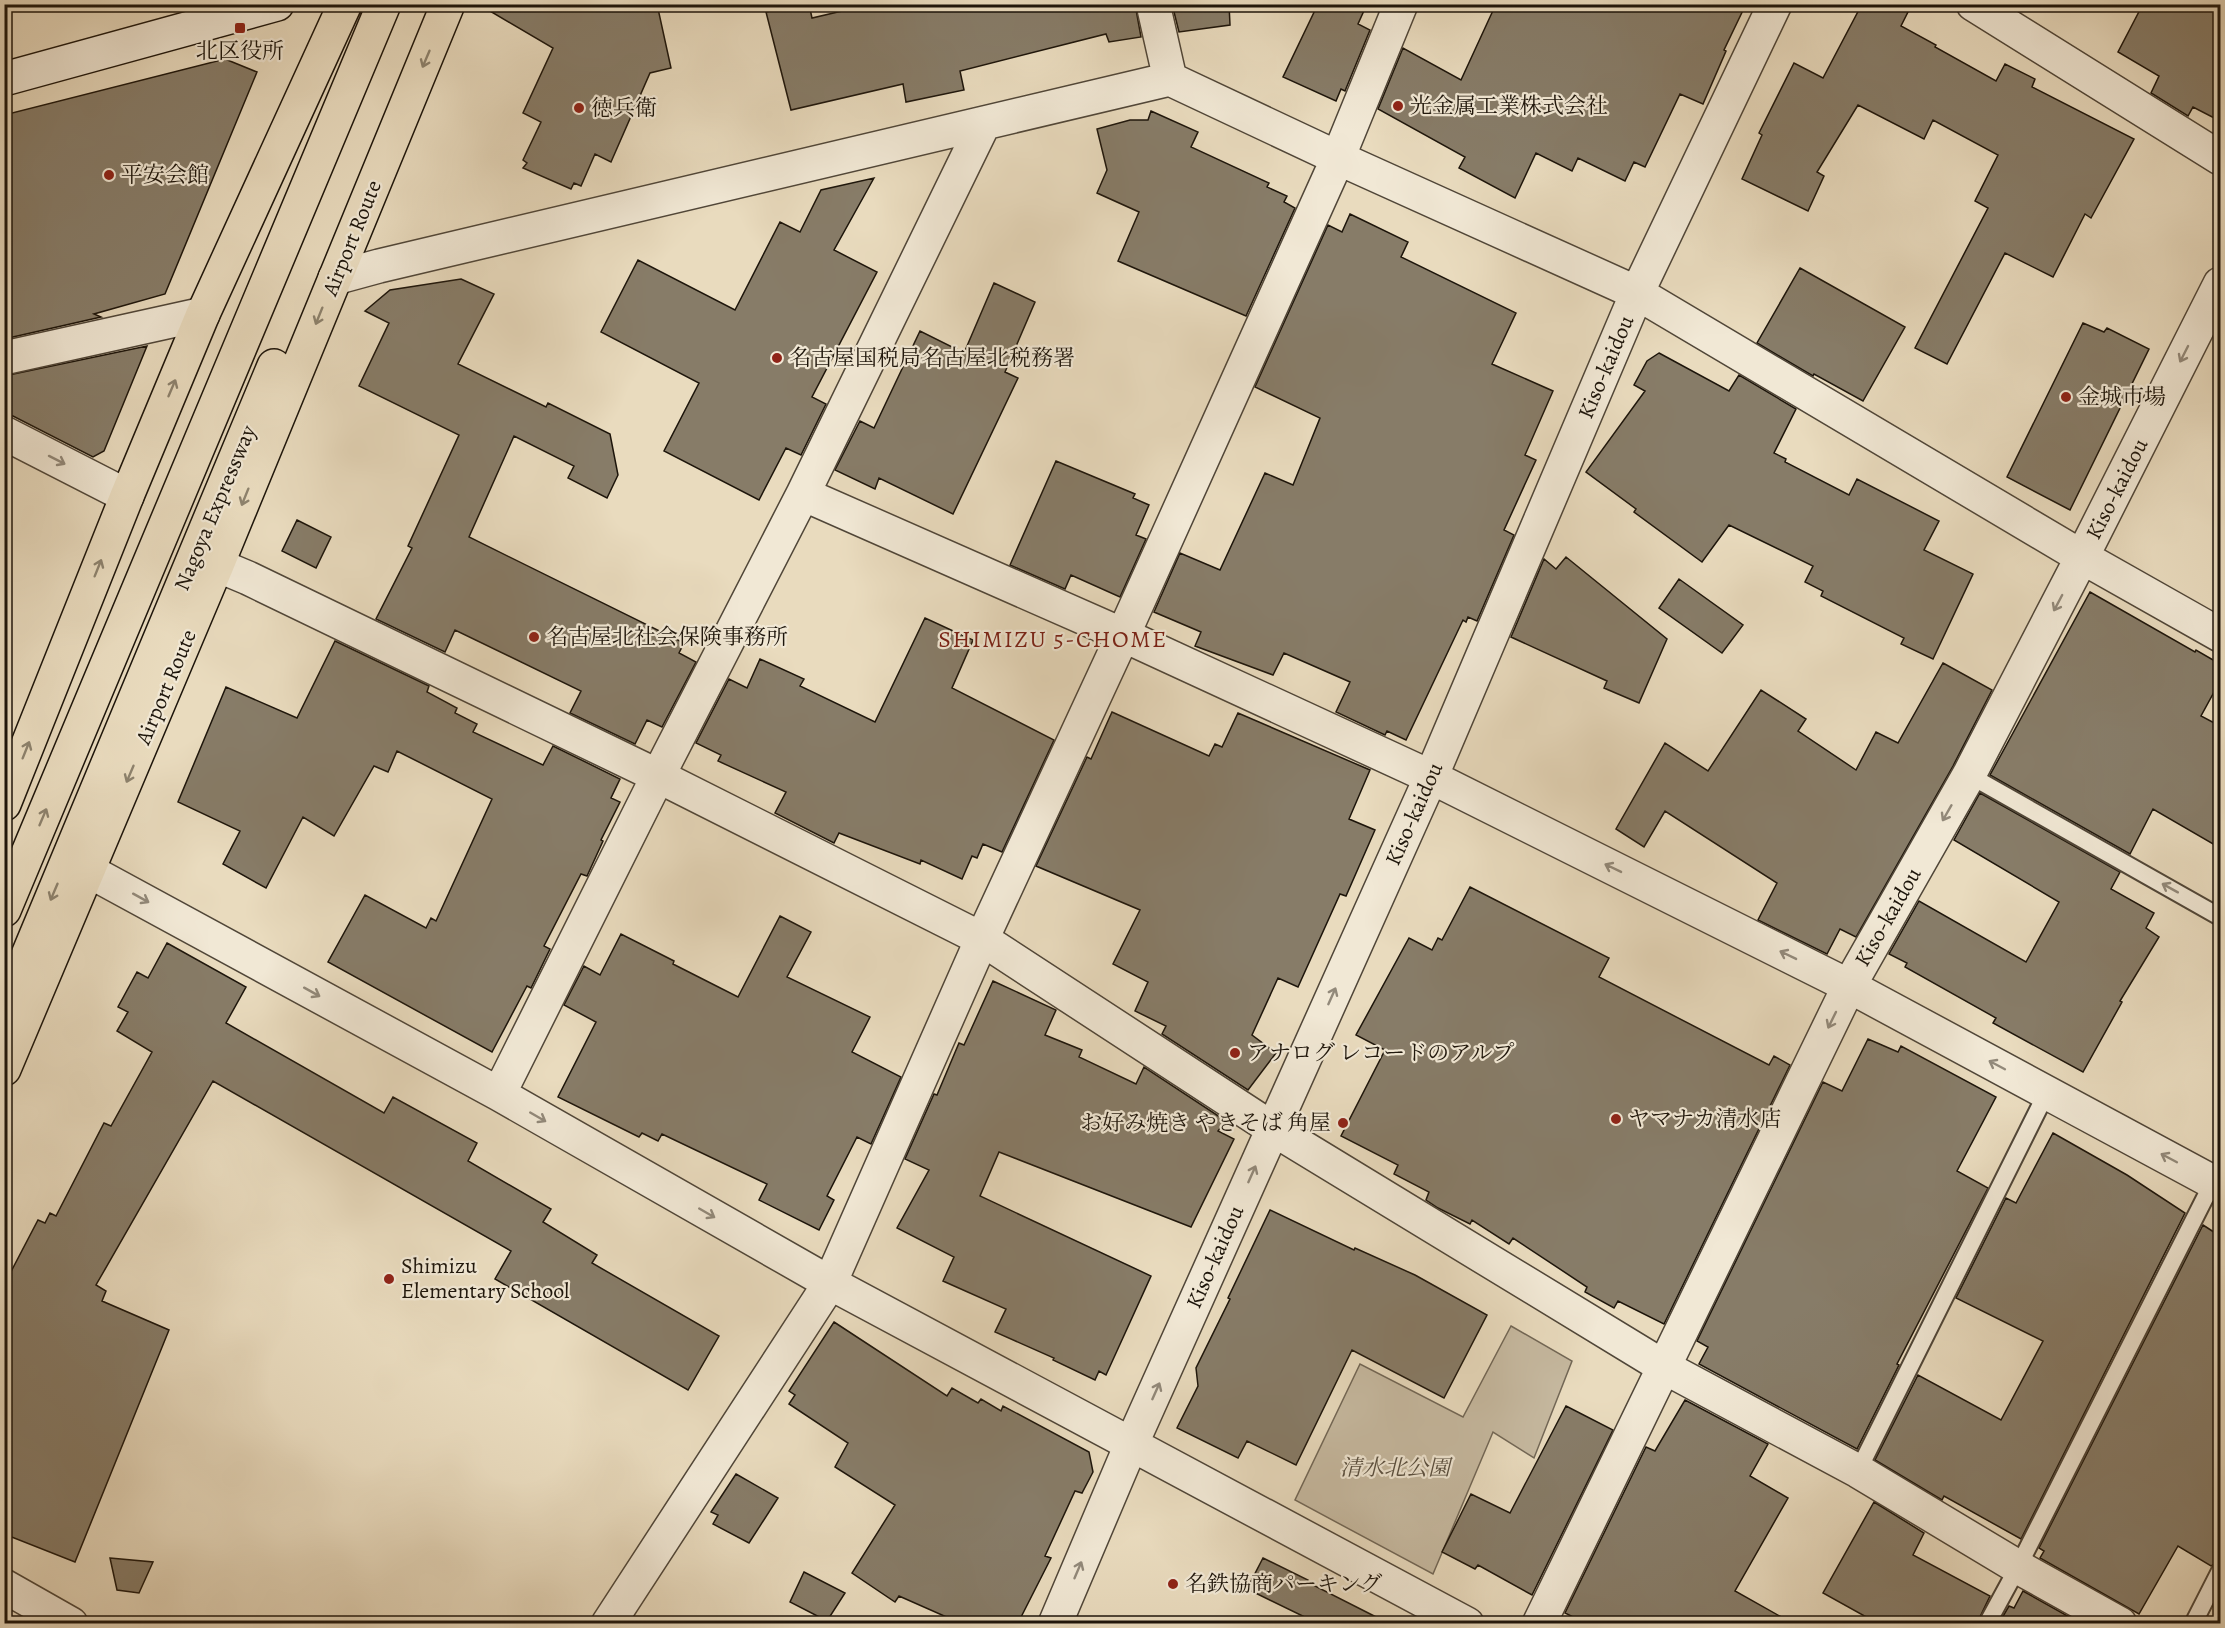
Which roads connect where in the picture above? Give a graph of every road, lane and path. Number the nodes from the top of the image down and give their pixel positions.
1 (277, 4) edge
2 (346, 4) edge
3 (384, 4) edge
4 (395, 4) edge
5 (425, 4) edge
6 (448, 4) edge
7 (1153, 4) edge
8 (1401, 4) edge
9 (1775, 4) edge
10 (1973, 4) edge
11 (4, 79) edge
12 (1170, 79) junction
13 (984, 123) junction
14 (1338, 158) junction
15 (2220, 158) edge
16 (334, 278) junction
17 (1637, 293) junction
18 (2216, 302) edge
19 (203, 314) junction
20 (4, 358) edge
21 (4, 433) edge
22 (804, 494) junction
23 (127, 496) junction
24 (2082, 557) junction
25 (217, 565) junction
26 (2220, 635) edge
27 (1123, 636) junction
28 (76, 739) junction
29 (1969, 775) junction
30 (658, 776) junction
31 (1431, 777) junction
32 (4, 804) edge
33 (80, 862) junction
34 (4, 910) edge
35 (2220, 917) edge
36 (982, 939) junction
37 (1849, 986) junction
38 (4, 1011) edge
39 (4, 1069) edge
40 (2047, 1092) junction
41 (499, 1094) junction
42 (1273, 1129) junction
43 (2218, 1179) edge
44 (830, 1283) junction
45 (1664, 1367) junction
46 (1131, 1446) junction
47 (1858, 1472) junction
48 (2018, 1567) junction
49 (2220, 1571) edge
50 (4, 1586) edge
51 (71, 1623) edge
52 (608, 1623) edge
53 (1055, 1623) edge
54 (1467, 1623) edge
55 (1539, 1623) edge
56 (1987, 1623) edge
57 (2120, 1623) edge
58 (2193, 1623) edge

1 - 11 street
2 - 19 highway
2 - 28 highway
3 - 28 highway, Nagoya Expressway
4 - 33 highway
5 - 33 highway, Nagoya Expressway
6 -> 16 highway, Airport Route
7 - 12 street
8 - 14 street
9 - 17 street, Kiso-kaidou
10 - 15 street
12 - 13 street
12 - 14 street
13 - 16 street
13 - 22 street
14 - 17 street
14 - 27 street
16 -> 25 highway, Airport Route
17 - 24 street
17 - 31 street, Kiso-kaidou
18 -> 24 street, Kiso-kaidou
19 - 20 street
23 -> 19 highway
21 -> 23 street
22 - 27 street
22 - 30 street
32 -> 23 highway
24 - 26 street
24 -> 29 street, Kiso-kaidou
25 - 30 street
25 -> 33 highway, Airport Route
27 - 31 street
27 - 36 street
34 -> 28 highway, Nagoya Expressway
35 -> 29 lane
29 -> 37 street, Kiso-kaidou
30 - 36 street
30 - 41 street
37 -> 31 street
42 -> 31 street, Kiso-kaidou
33 -> 38 highway, Nagoya Expressway
33 - 39 highway, Airport Route
33 -> 41 street
36 - 42 street
36 - 44 street
40 -> 37 street
37 -> 45 street, Kiso-kaidou
43 -> 40 street
40 - 47 lane
41 -> 44 street
42 - 45 street
46 -> 42 street, Kiso-kaidou
43 - 48 lane
44 - 46 street
44 - 52 street
45 - 47 street
45 - 55 street, Kiso-kaidou
53 -> 46 street, Kiso-kaidou
46 - 54 street
47 - 48 street
48 - 56 lane
48 - 57 street
49 - 58 lane
50 - 51 street

